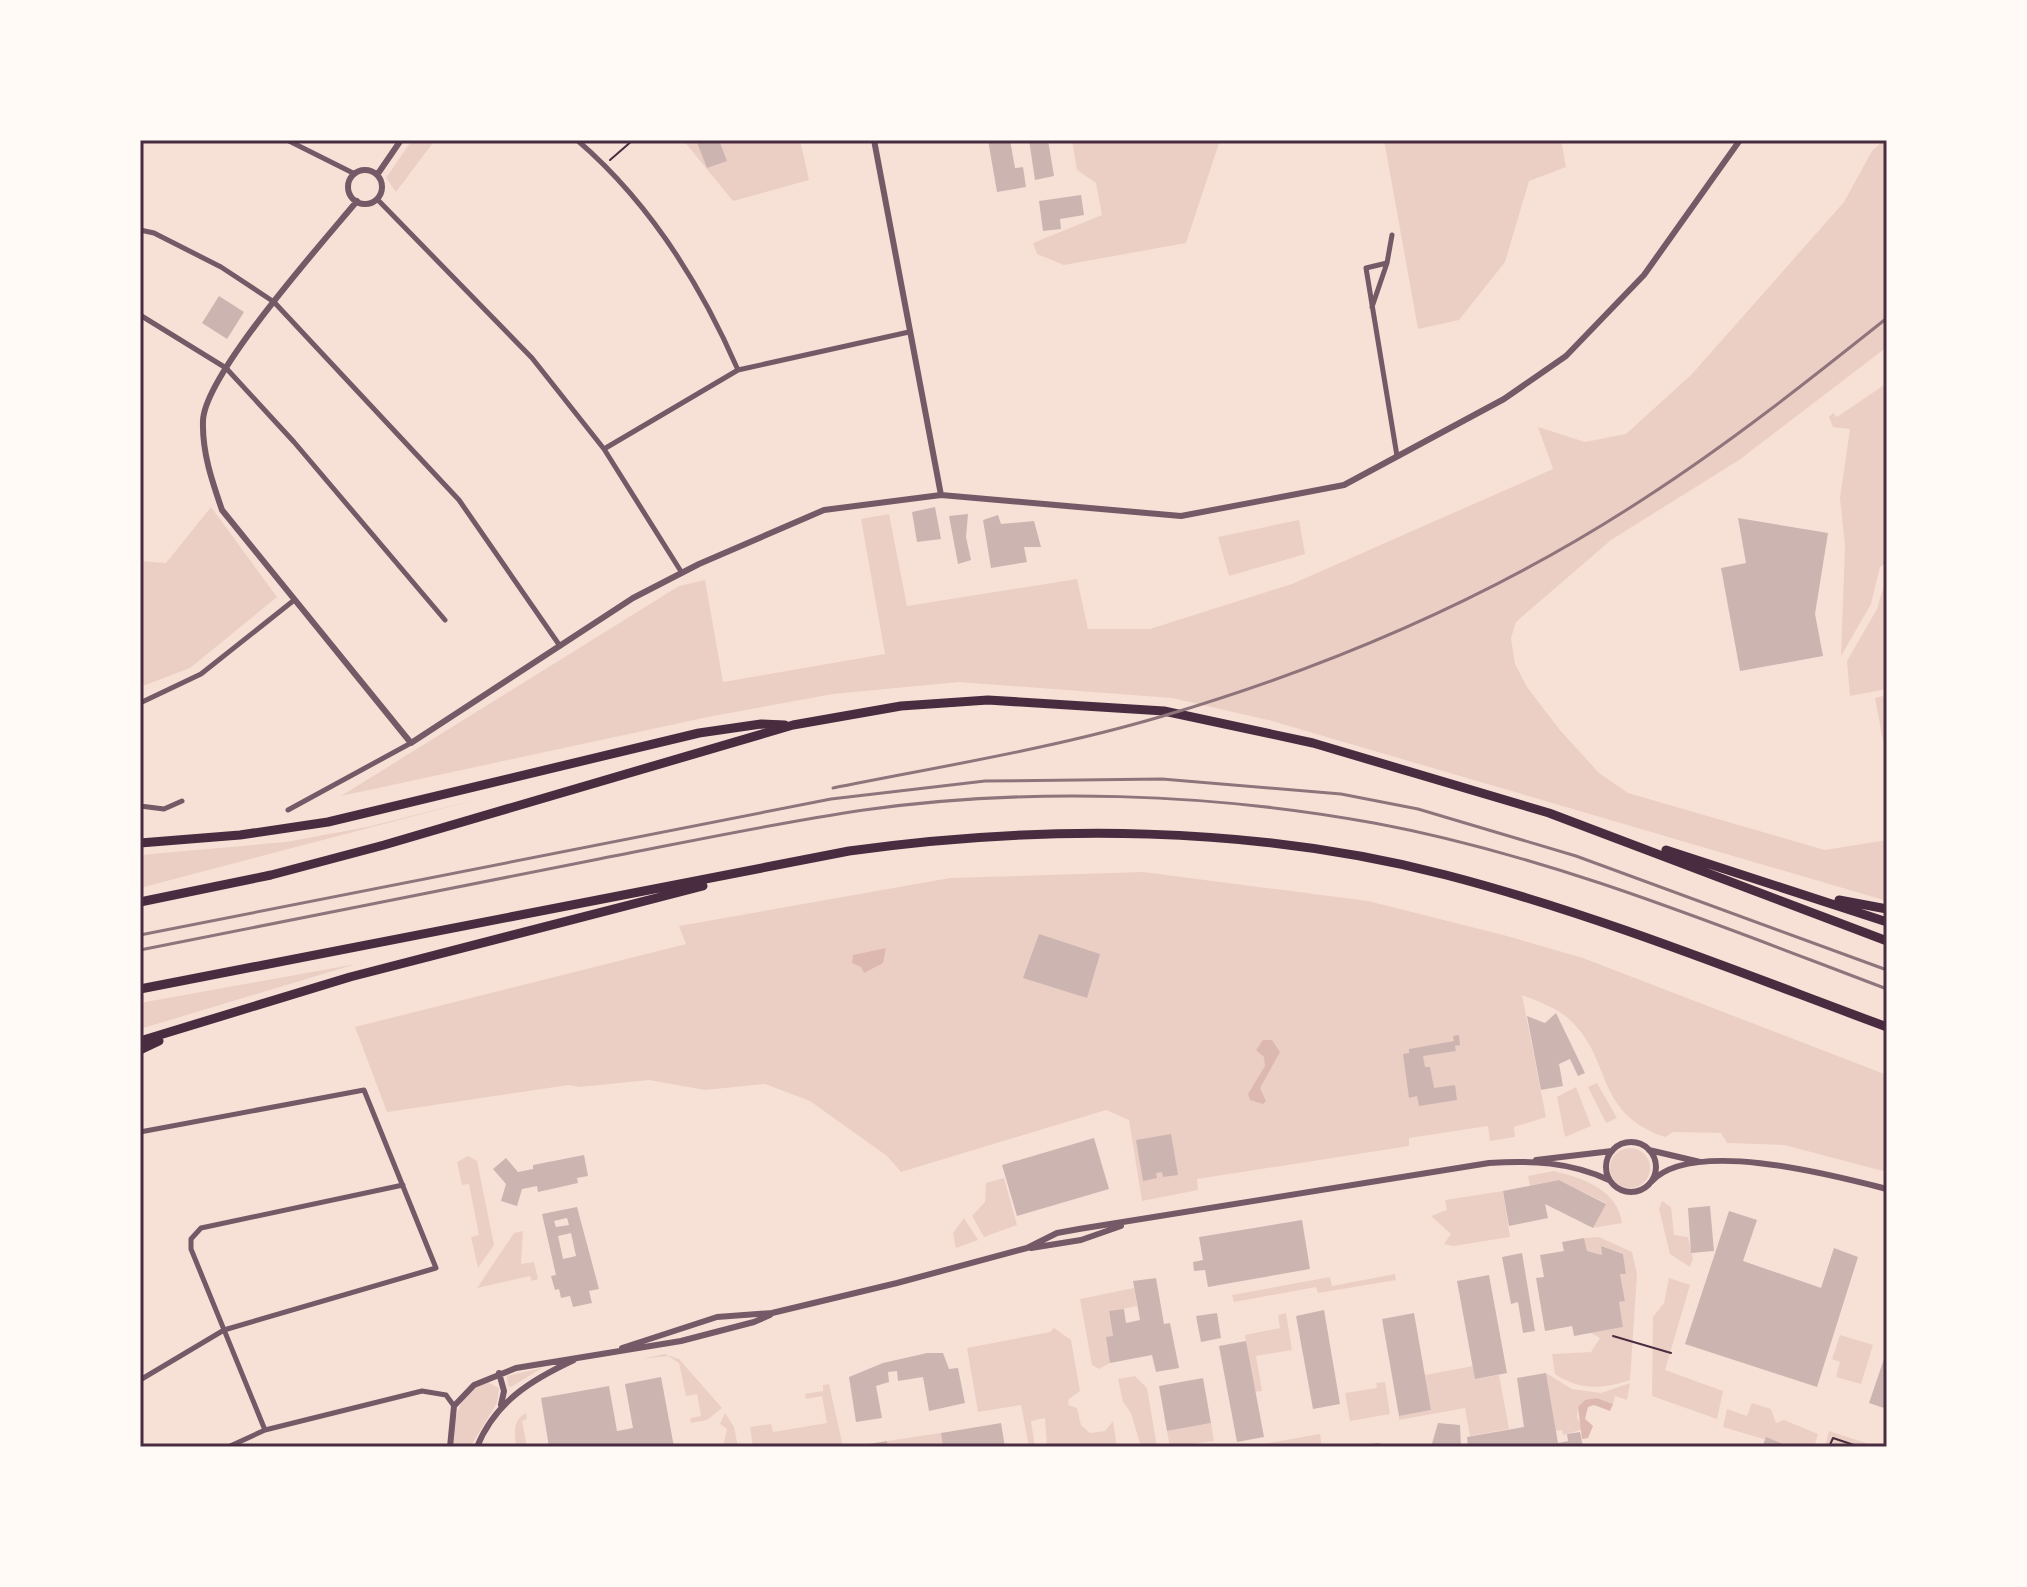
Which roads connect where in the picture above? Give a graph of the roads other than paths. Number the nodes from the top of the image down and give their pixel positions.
1 (287, 140) edge
2 (401, 140) edge
3 (577, 140) edge
4 (874, 140) edge
5 (1740, 140) edge
6 (355, 174) junction
7 (377, 175) junction
8 (377, 199) junction
9 (357, 201) junction
10 (140, 230) edge
11 (1392, 235) dead end
12 (1387, 263) junction
13 (274, 302) junction
14 (1372, 307) junction
15 (140, 315) edge
16 (909, 332) junction
17 (226, 368) junction
18 (738, 370) junction
19 (604, 449) junction
20 (1397, 456) junction
21 (941, 495) junction
22 (682, 573) junction
23 (293, 601) junction
24 (445, 620) dead end
25 (560, 646) junction
26 (140, 703) edge
27 (793, 725) junction
28 (411, 743) junction
29 (182, 801) dead end
30 (140, 806) edge
31 (288, 810) dead end
32 (1591, 828) junction
33 (140, 843) edge
34 (812, 857) junction
35 (1807, 894) junction
36 (140, 902) edge
37 (1887, 909) edge
38 (1887, 922) edge
39 (1887, 941) edge
40 (140, 989) edge
41 (204, 1022) junction
42 (1886, 1027) edge
43 (140, 1041) edge
44 (140, 1050) edge
45 (140, 1132) edge
46 (1649, 1150) junction
47 (1612, 1151) junction
48 (1534, 1161) junction
49 (1708, 1163) junction
50 (1609, 1180) junction
51 (1651, 1182) junction
52 (404, 1185) junction
53 (1887, 1189) edge
54 (1128, 1223) junction
55 (1027, 1248) junction
56 (772, 1313) junction
57 (224, 1330) junction
58 (622, 1348) junction
59 (580, 1357) junction
60 (499, 1373) junction
61 (140, 1380) edge
62 (454, 1406) junction
63 (500, 1409) junction
64 (265, 1430) junction
65 (476, 1446) edge
66 (228, 1447) edge
67 (450, 1447) edge

1 - 6 street
2 - 7 street
3 - 18 street
4 - 16 street
5 - 20 street
6 - 7 street
6 - 9 street
7 - 8 street
8 - 9 street
8 - 19 street
9 - 13 street
10 - 13 street
11 - 12 street
12 - 14 street
12 - 14 street
13 - 17 street
13 - 25 street
14 - 20 street
15 - 17 street
16 - 18 street
16 - 21 street
17 - 23 street
17 - 24 street
18 - 19 street
19 - 22 street
20 - 21 street
21 - 22 street
22 - 25 street
23 - 26 street
23 - 28 street
25 - 28 street
27 - 32 highway
27 - 33 highway
27 - 36 highway
28 - 31 street
29 - 30 street
32 - 35 highway
32 - 39 highway
34 - 40 highway
34 - 41 highway
34 - 42 highway
35 - 37 highway
35 - 38 highway
41 - 43 highway
41 - 44 highway
45 - 52 street
46 - 47 street
46 - 49 street
46 - 51 street
47 - 48 street
47 - 50 street
48 - 50 street
48 - 54 street
49 - 51 street
49 - 53 street
50 - 51 street
52 - 57 street
52 - 57 street
54 - 55 street
54 - 55 street
55 - 56 street
56 - 58 street
56 - 58 street
57 - 61 street
57 - 64 street
58 - 59 street
59 - 60 street
59 - 63 street
60 - 62 street
60 - 63 street
62 - 64 street
62 - 67 street
63 - 65 street
64 - 66 street

